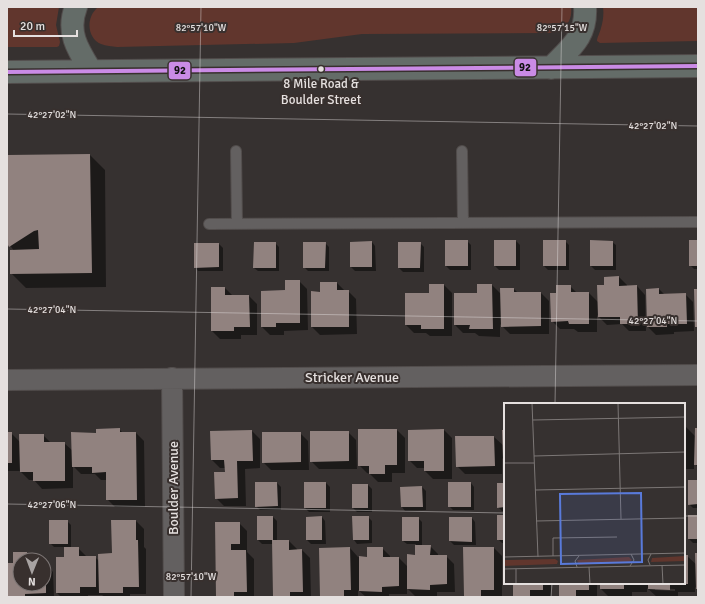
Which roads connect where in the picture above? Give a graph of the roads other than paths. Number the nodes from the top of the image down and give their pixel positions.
1 (76, 7) edge
2 (585, 7) edge
3 (698, 66) edge
4 (551, 68) junction
5 (91, 71) junction
6 (7, 72) edge
7 (236, 151) dead end
8 (462, 151) dead end
9 (698, 222) edge
10 (463, 223) junction
11 (209, 224) dead end
12 (237, 224) junction
13 (698, 375) edge
14 (172, 378) junction
15 (7, 380) edge
16 (174, 597) edge

1 - 5 highway
2 - 4 highway
3 - 4 highway
4 - 5 highway
5 - 6 highway
7 - 12 lane
8 - 10 lane
9 - 10 lane
10 - 12 lane
11 - 12 lane
13 - 14 street, Stricker Avenue
14 - 15 street, Stricker Avenue
14 - 16 street, Boulder Avenue

